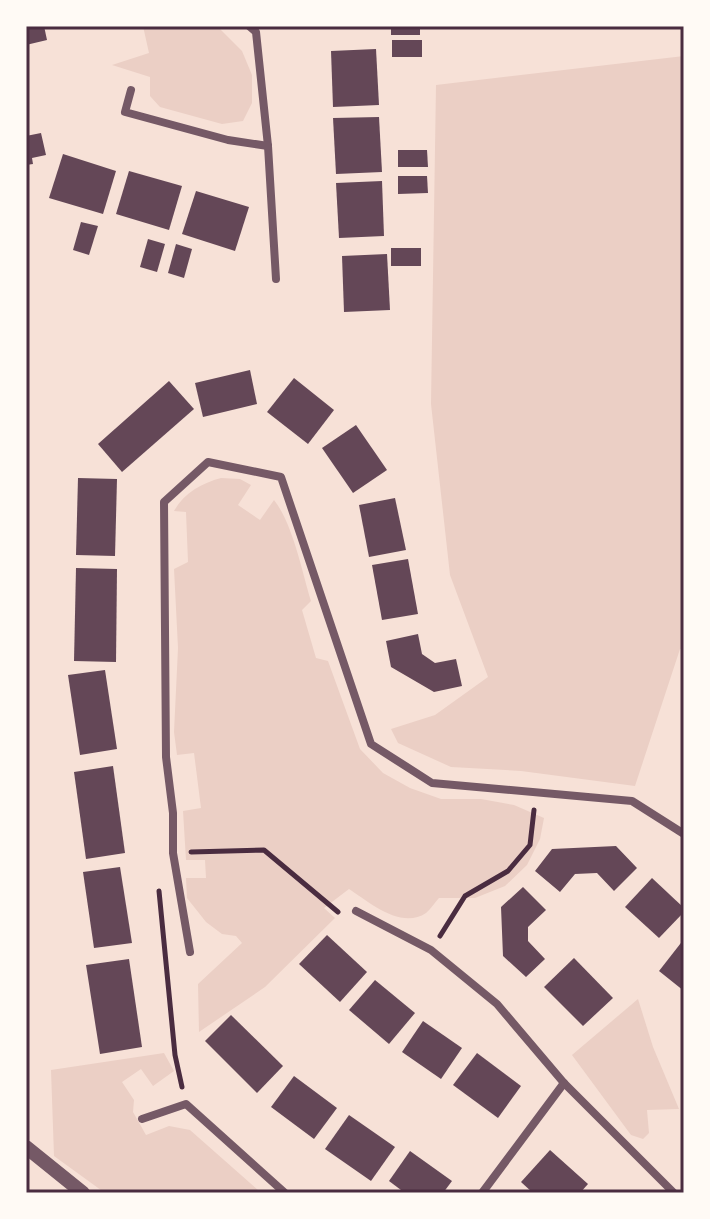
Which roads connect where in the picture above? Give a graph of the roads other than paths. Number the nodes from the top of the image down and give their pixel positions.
1 (249, 26) edge
2 (131, 90) dead end
3 (268, 146) junction
4 (276, 279) dead end
5 (684, 834) edge
6 (356, 911) road end
7 (190, 952) dead end
8 (564, 1083) junction
9 (142, 1119) dead end
10 (26, 1147) edge
11 (83, 1193) edge
12 (285, 1193) edge
13 (482, 1193) edge
14 (674, 1193) edge

1 - 3 street
2 - 3 street
3 - 4 street
5 - 7 street
6 - 8 street
8 - 13 street
8 - 14 street
9 - 12 street
10 - 11 street

